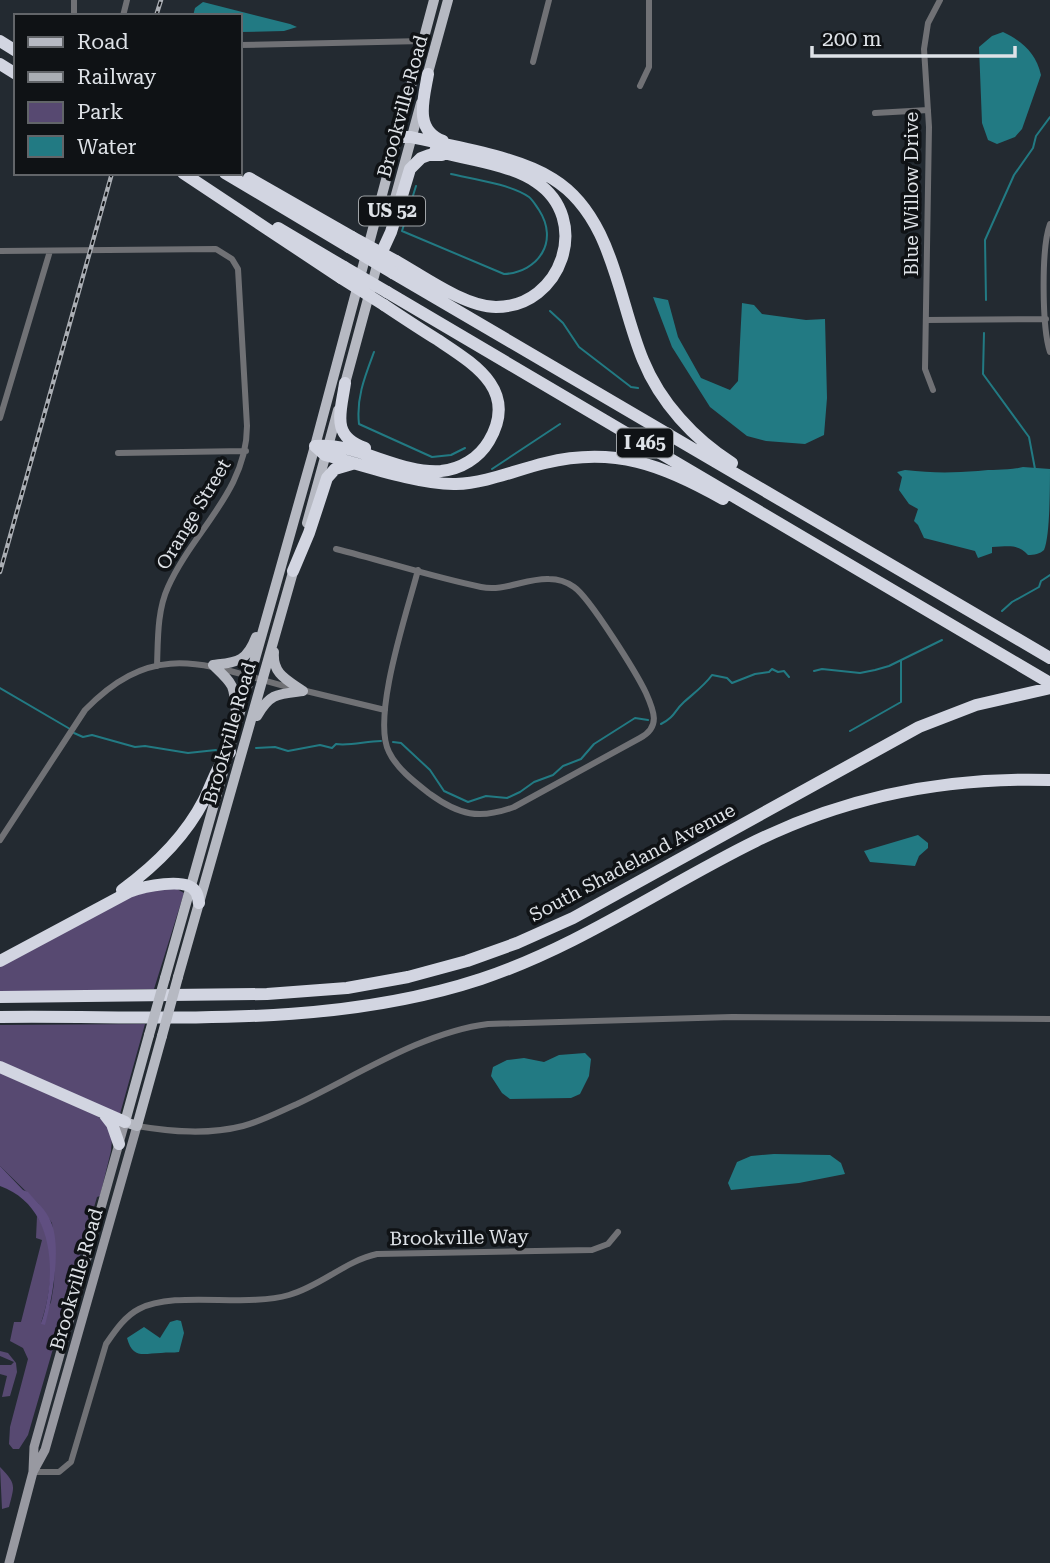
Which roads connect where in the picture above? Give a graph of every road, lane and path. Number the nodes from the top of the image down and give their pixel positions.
1 (435, 0) edge
2 (448, 0) edge
3 (549, 0) edge
4 (649, 0) edge
5 (940, 0) edge
6 (424, 41) junction
7 (242, 45) edge
8 (533, 62) dead end
9 (428, 74) junction
10 (640, 86) dead end
11 (928, 110) junction
12 (875, 113) dead end
13 (407, 139) junction
14 (462, 153) junction
15 (242, 174) edge
16 (187, 175) edge
17 (229, 175) edge
18 (1050, 224) edge
19 (351, 242) junction
20 (0, 251) edge
21 (50, 251) junction
22 (380, 256) junction
23 (394, 267) junction
24 (385, 298) junction
25 (1046, 319) junction
26 (926, 320) junction
27 (1050, 352) edge
28 (345, 383) junction
29 (933, 390) dead end
30 (0, 418) edge
31 (323, 449) junction
32 (246, 451) junction
33 (118, 453) dead end
34 (360, 464) junction
35 (424, 470) junction
36 (774, 495) junction
37 (796, 534) junction
38 (336, 549) dead end
39 (418, 570) junction
40 (293, 571) junction
41 (267, 616) junction
42 (275, 634) junction
43 (1050, 658) edge
44 (156, 666) junction
45 (213, 666) junction
46 (250, 677) junction
47 (262, 680) junction
48 (1050, 682) edge
49 (1050, 688) edge
50 (303, 691) junction
51 (385, 710) junction
52 (237, 724) junction
53 (249, 730) junction
54 (230, 751) junction
55 (1050, 779) edge
56 (0, 840) edge
57 (191, 887) junction
58 (199, 903) junction
59 (99, 907) junction
60 (0, 961) edge
61 (0, 997) edge
62 (0, 1017) edge
63 (1050, 1019) edge
64 (0, 1067) edge
65 (99, 1111) junction
66 (131, 1124) junction
67 (119, 1143) junction
68 (618, 1232) dead end
69 (33, 1472) junction
70 (9, 1563) edge

1 - 6 main road, Brookville Road / US 52
2 - 9 main road, Brookville Road / US 52
3 - 8 street
4 - 10 street
5 - 11 street, Blue Willow Drive
6 - 7 street
6 - 13 main road, Brookville Road / US 52
9 - 13 main road, Brookville Road / US 52
9 - 14 highway
11 - 12 street
11 - 26 street, Blue Willow Drive
13 - 14 highway
13 - 22 main road, Brookville Road / US 52
13 - 31 main road, Brookville Road
14 - 22 highway
14 - 23 highway
14 - 36 highway
15 - 19 highway, US 52
16 - 24 highway, I 465, bridge
17 - 19 highway, I 465
18 - 25 street
19 - 23 highway, I 465, bridge
20 - 21 street
21 - 30 street
21 - 32 street, Orange Street
22 - 28 main road, Brookville Road / US 52
23 - 36 highway, I 465
24 - 35 highway, US 52
24 - 37 highway, I 465
25 - 26 street
25 - 27 street
26 - 29 street, Blue Willow Drive
28 - 31 main road, Brookville Road
28 - 35 highway, US 52
31 - 34 highway
31 - 35 highway
31 - 40 main road, Brookville Road
31 - 41 main road, Brookville Road
32 - 33 street
32 - 44 street, Orange Street
34 - 37 highway
34 - 40 highway
36 - 43 highway, I 465
37 - 48 highway
38 - 39 street
39 - 51 street
39 - 51 street
40 - 42 main road, Brookville Road
41 - 45 main road
41 - 46 main road, Brookville Road
42 - 47 main road, Brookville Road
42 - 50 main road
44 - 45 street
44 - 56 street
45 - 46 street
45 - 52 main road
46 - 47 street
46 - 52 main road, Brookville Road
47 - 50 street
47 - 53 main road, Brookville Road
49 - 61 highway, South Shadeland Avenue
50 - 51 street
50 - 53 main road
52 - 54 main road, Brookville Road
53 - 58 main road, Brookville Road
54 - 57 main road, Brookville Road
54 - 59 highway
55 - 62 highway, South Shadeland Avenue
57 - 58 highway
57 - 59 highway
57 - 66 main road, Brookville Road, bridge
58 - 66 main road, Brookville Road, bridge
59 - 60 highway
63 - 66 street
64 - 65 highway
65 - 66 highway
65 - 67 highway
66 - 67 main road, Brookville Road
66 - 69 main road, Brookville Road
67 - 69 main road, Brookville Road
68 - 69 street, Brookville Way
69 - 70 main road, Brookville Road

